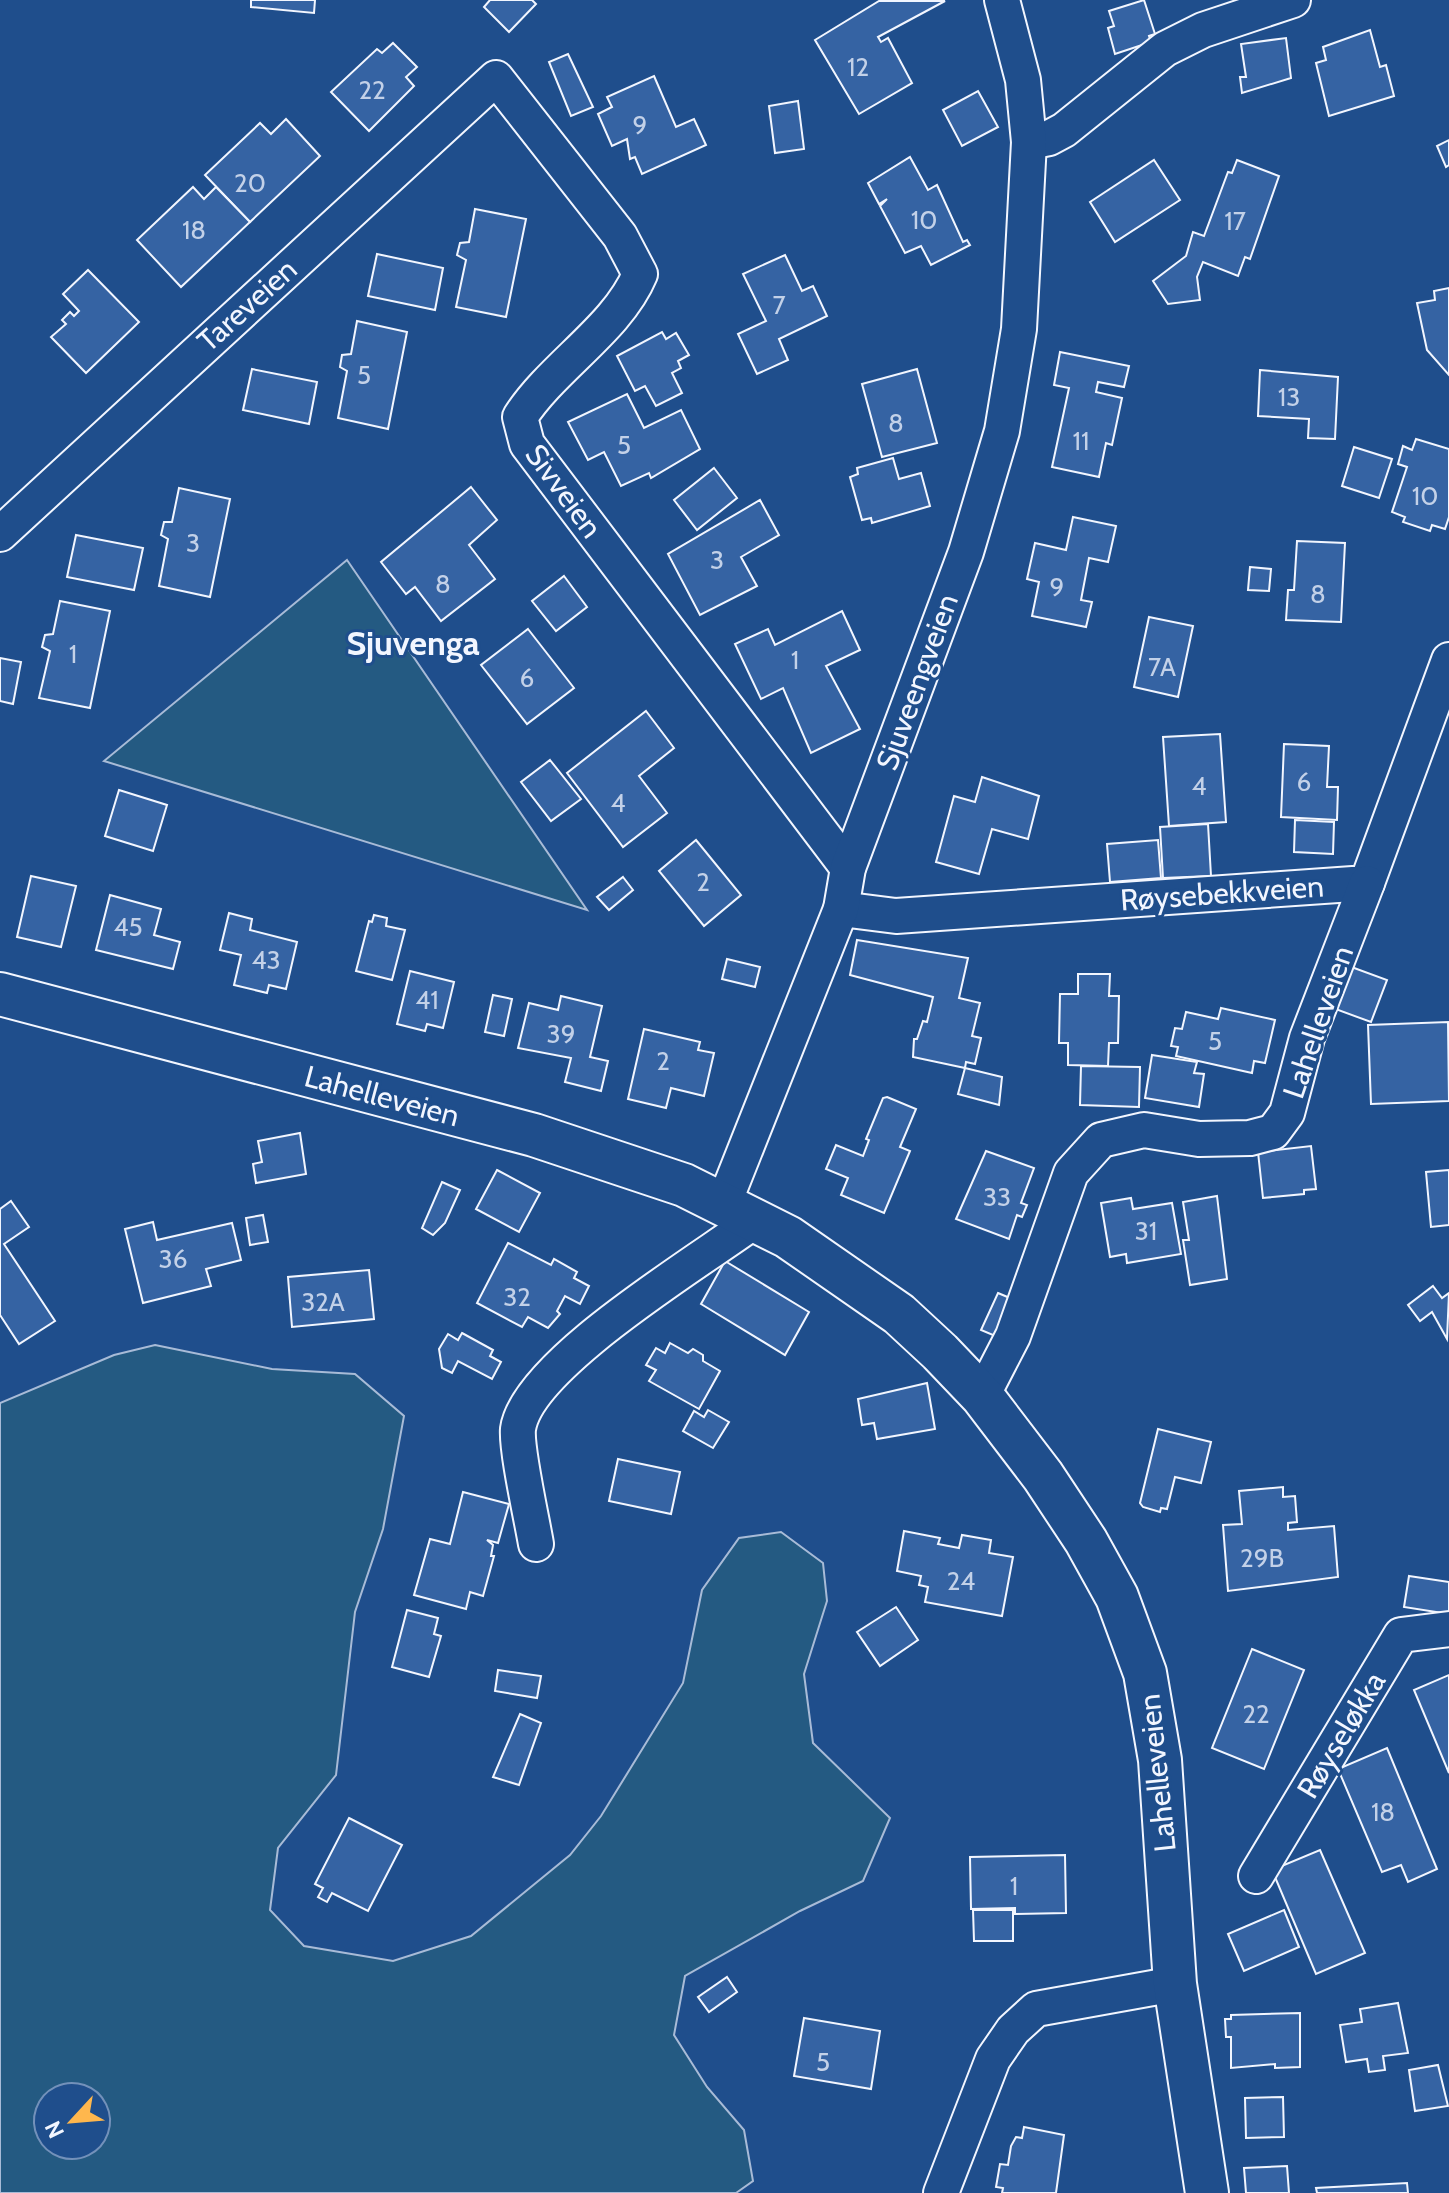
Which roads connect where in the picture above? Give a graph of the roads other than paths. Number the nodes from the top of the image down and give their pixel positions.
1 (1002, 0) edge
2 (1293, 0) edge
3 (496, 78) joint
4 (1029, 142) junction
5 (0, 534) edge
6 (1449, 660) edge
7 (848, 868) junction
8 (1367, 883) junction
9 (841, 909) junction
10 (0, 994) edge
11 (740, 1211) junction
12 (982, 1396) junction
13 (536, 1544) dead end
14 (1449, 1629) edge
15 (1256, 1876) dead end
16 (1175, 1984) junction
17 (941, 2193) edge
18 (1207, 2193) edge

1 - 4 street, Sjuveengveien
2 - 4 street
3 - 5 street, Tareveien
3 - 7 street, Sivveien
4 - 7 street, Sjuveengveien
6 - 8 street, Røysebekkveien
7 - 9 street, Sjuveengveien
8 - 9 street, Røysebekkveien
8 - 12 street, Lahelleveien
9 - 11 street, Sjuveengveien
10 - 11 street, Lahelleveien
11 - 12 street, Lahelleveien
11 - 13 street
12 - 16 street, Lahelleveien
14 - 15 street, Røyseløkka
16 - 17 street
16 - 18 street, Lahelleveien

